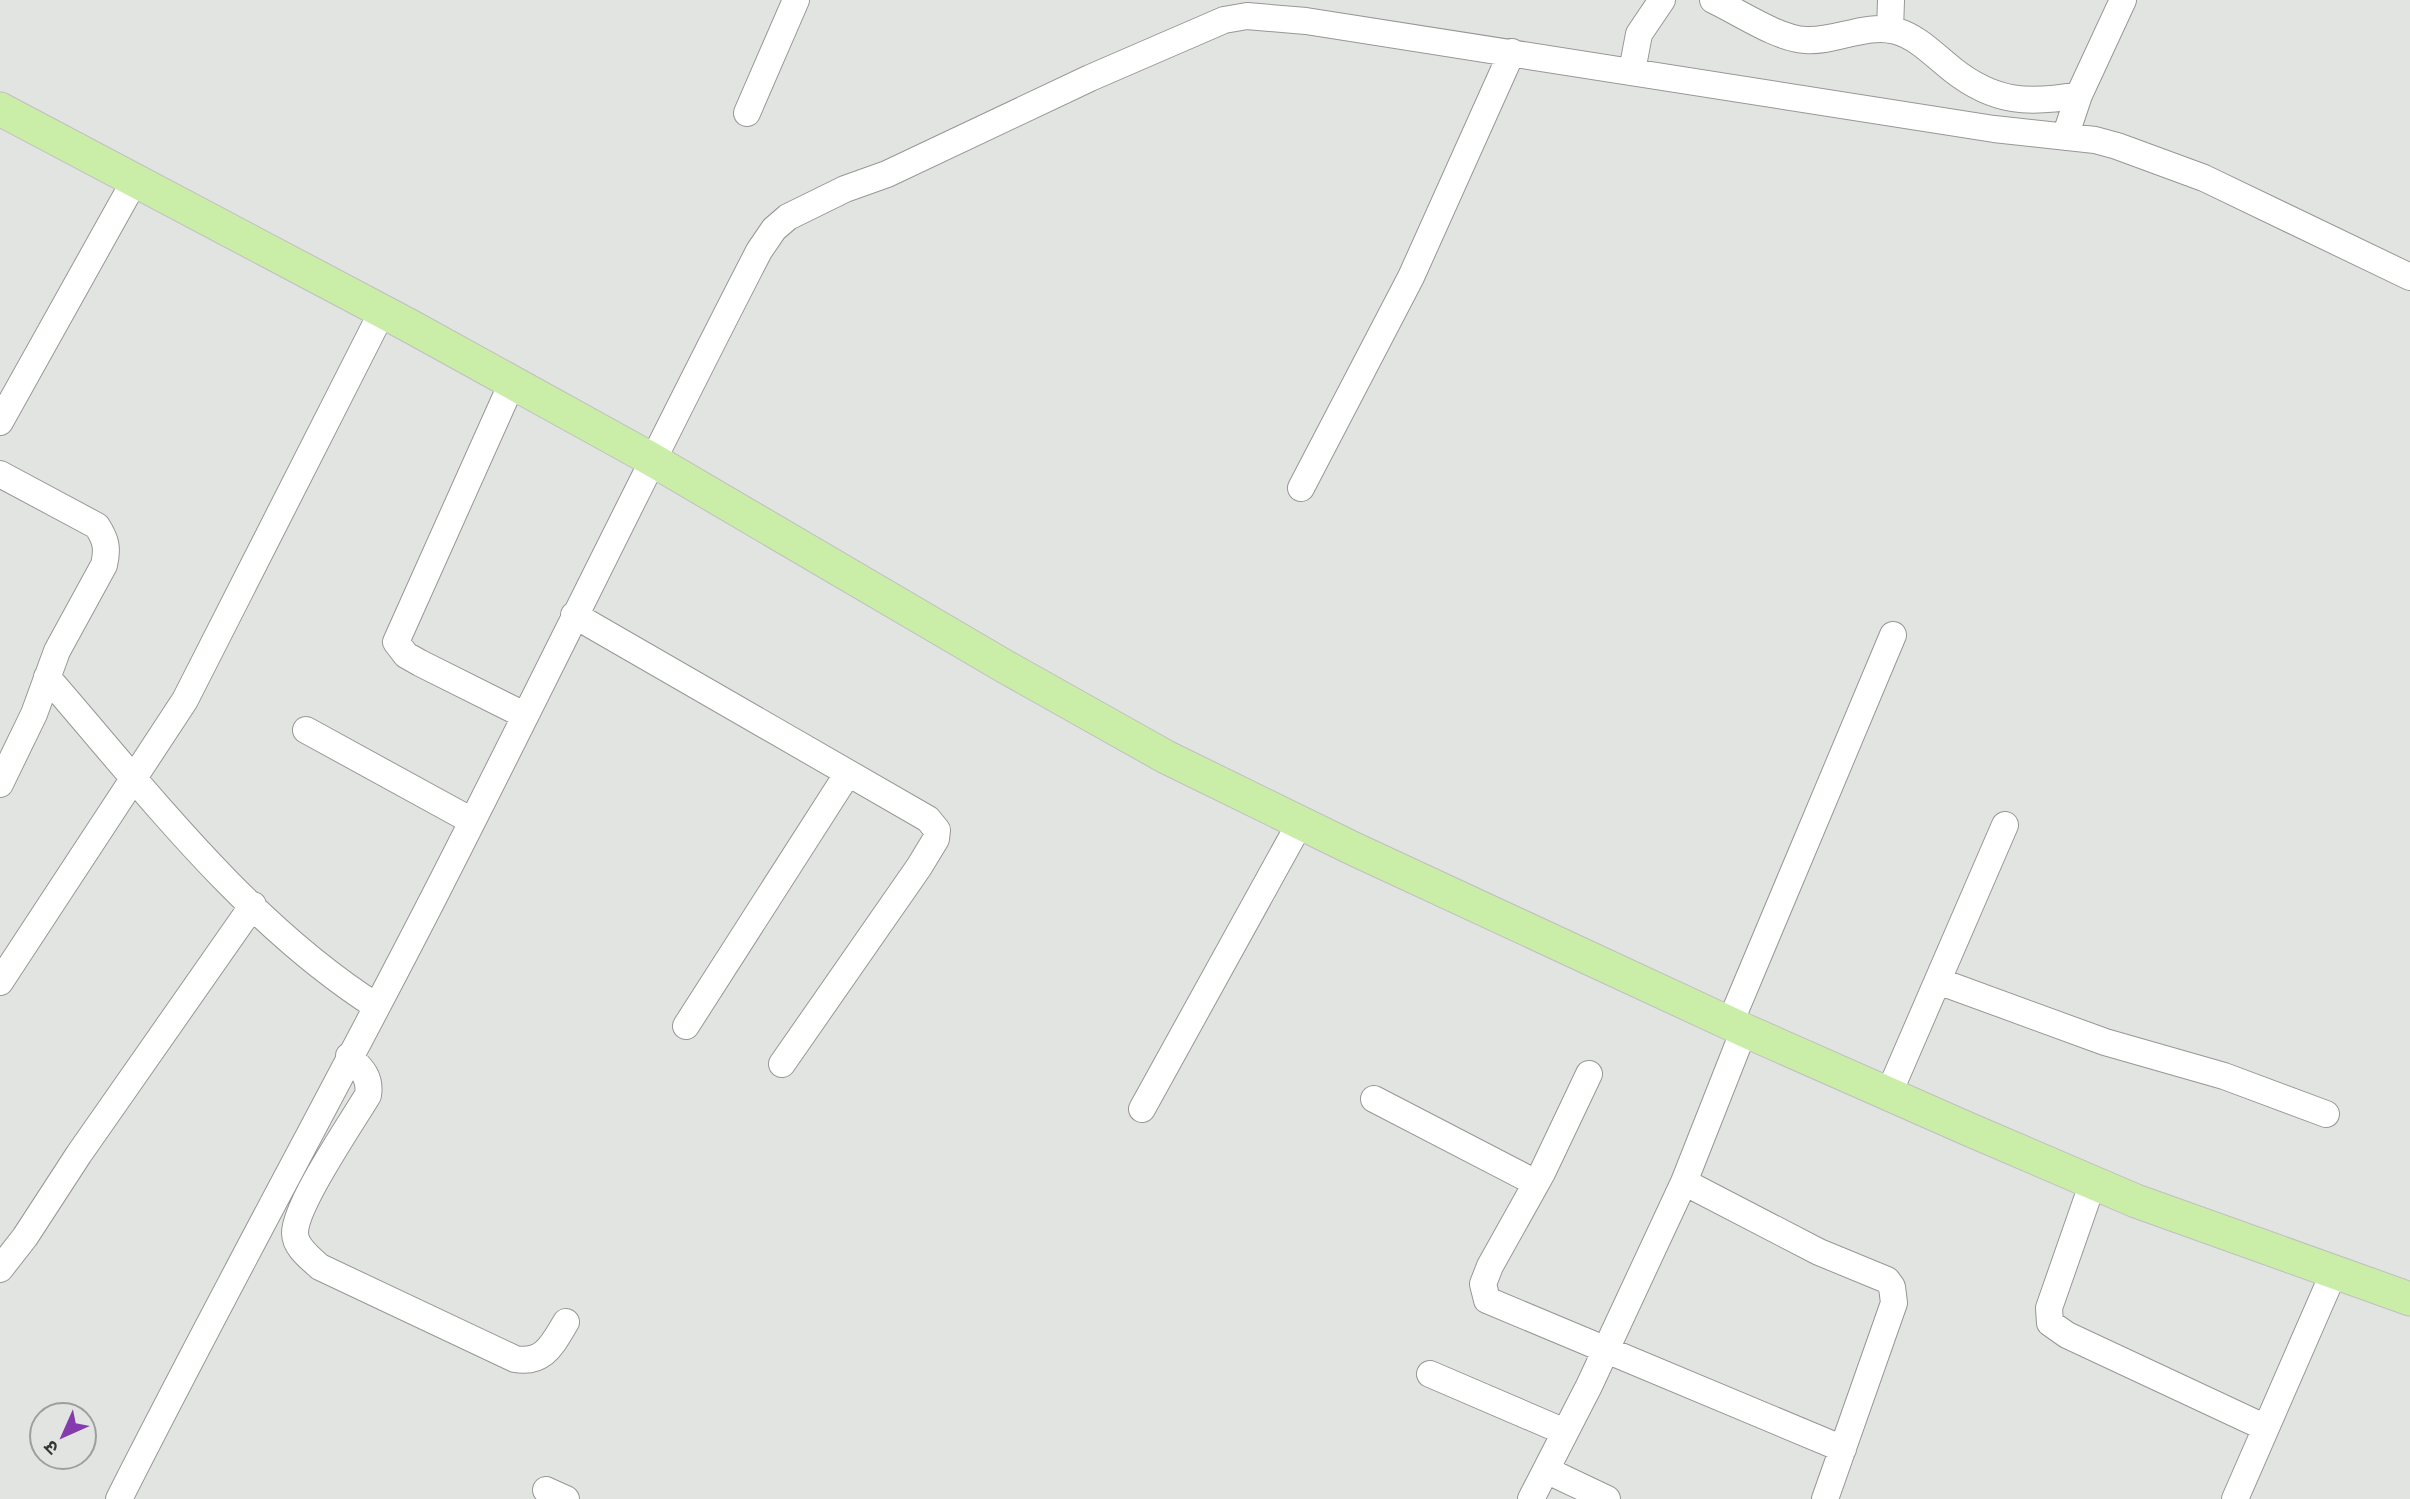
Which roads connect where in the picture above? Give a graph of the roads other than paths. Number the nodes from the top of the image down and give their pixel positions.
1 (796, 0) edge
2 (1662, 0) edge
3 (1713, 0) edge
4 (1891, 0) edge
5 (2123, 0) edge
6 (1221, 10) edge
7 (1890, 30) junction
8 (1512, 52) junction
9 (1634, 59) junction
10 (0, 109) edge
11 (747, 113) dead end
12 (2070, 121) junction
13 (135, 180) junction
14 (2410, 277) edge
15 (382, 312) junction
16 (512, 383) junction
17 (0, 422) edge
18 (651, 459) junction
19 (0, 474) edge
20 (1301, 488) dead end
21 (574, 615) junction
22 (1894, 635) dead end
23 (47, 677) junction
24 (524, 715) junction
25 (306, 730) dead end
26 (848, 773) junction
27 (136, 778) junction
28 (0, 784) edge
29 (472, 821) junction
30 (1300, 823) junction
31 (2005, 825) dead end
32 (253, 905) junction
33 (1938, 981) junction
34 (0, 982) edge
35 (376, 1006) junction
36 (687, 1026) dead end
37 (1737, 1026) junction
38 (349, 1056) junction
39 (782, 1065) dead end
40 (1589, 1074) dead end
41 (1889, 1093) junction
42 (1374, 1099) dead end
43 (1142, 1109) dead end
44 (2326, 1114) dead end
45 (1684, 1182) junction
46 (2093, 1182) junction
47 (1536, 1183) junction
48 (0, 1269) edge
49 (2334, 1272) junction
50 (2410, 1299) edge
51 (566, 1322) dead end
52 (1606, 1348) junction
53 (1430, 1374) dead end
54 (2266, 1428) junction
55 (1566, 1432) junction
56 (1843, 1449) junction
57 (1546, 1470) junction
58 (119, 1499) edge
59 (1531, 1499) edge
60 (1607, 1499) edge
61 (1825, 1499) edge
62 (2235, 1499) edge

1 - 11 street
2 - 9 street
3 - 7 street
4 - 7 street
5 - 12 street
6 - 8 street
6 - 18 street
7 - 12 street
8 - 9 street
8 - 20 street
9 - 12 street
10 - 13 main road
12 - 14 street
13 - 15 main road
13 - 17 street
15 - 16 main road
15 - 27 street
16 - 18 main road
16 - 24 street
18 - 21 street
18 - 30 main road
19 - 23 street
21 - 24 street
21 - 26 street
22 - 37 street
23 - 27 street
23 - 28 street
24 - 29 street
25 - 29 street
26 - 36 street
26 - 39 street
27 - 32 street
27 - 34 street
29 - 35 street
30 - 37 main road
30 - 43 street
31 - 33 street
32 - 35 street
32 - 48 street
33 - 41 street
33 - 44 street
35 - 38 street
37 - 41 main road
37 - 45 street
38 - 51 street
38 - 58 street
40 - 47 street
41 - 46 main road
42 - 47 street
45 - 52 street
45 - 56 street
46 - 49 main road
46 - 54 street
47 - 52 street
49 - 50 main road
49 - 54 street
52 - 55 street
52 - 56 street
53 - 55 street
54 - 62 street
55 - 57 street
56 - 61 street
57 - 59 street
57 - 60 street

